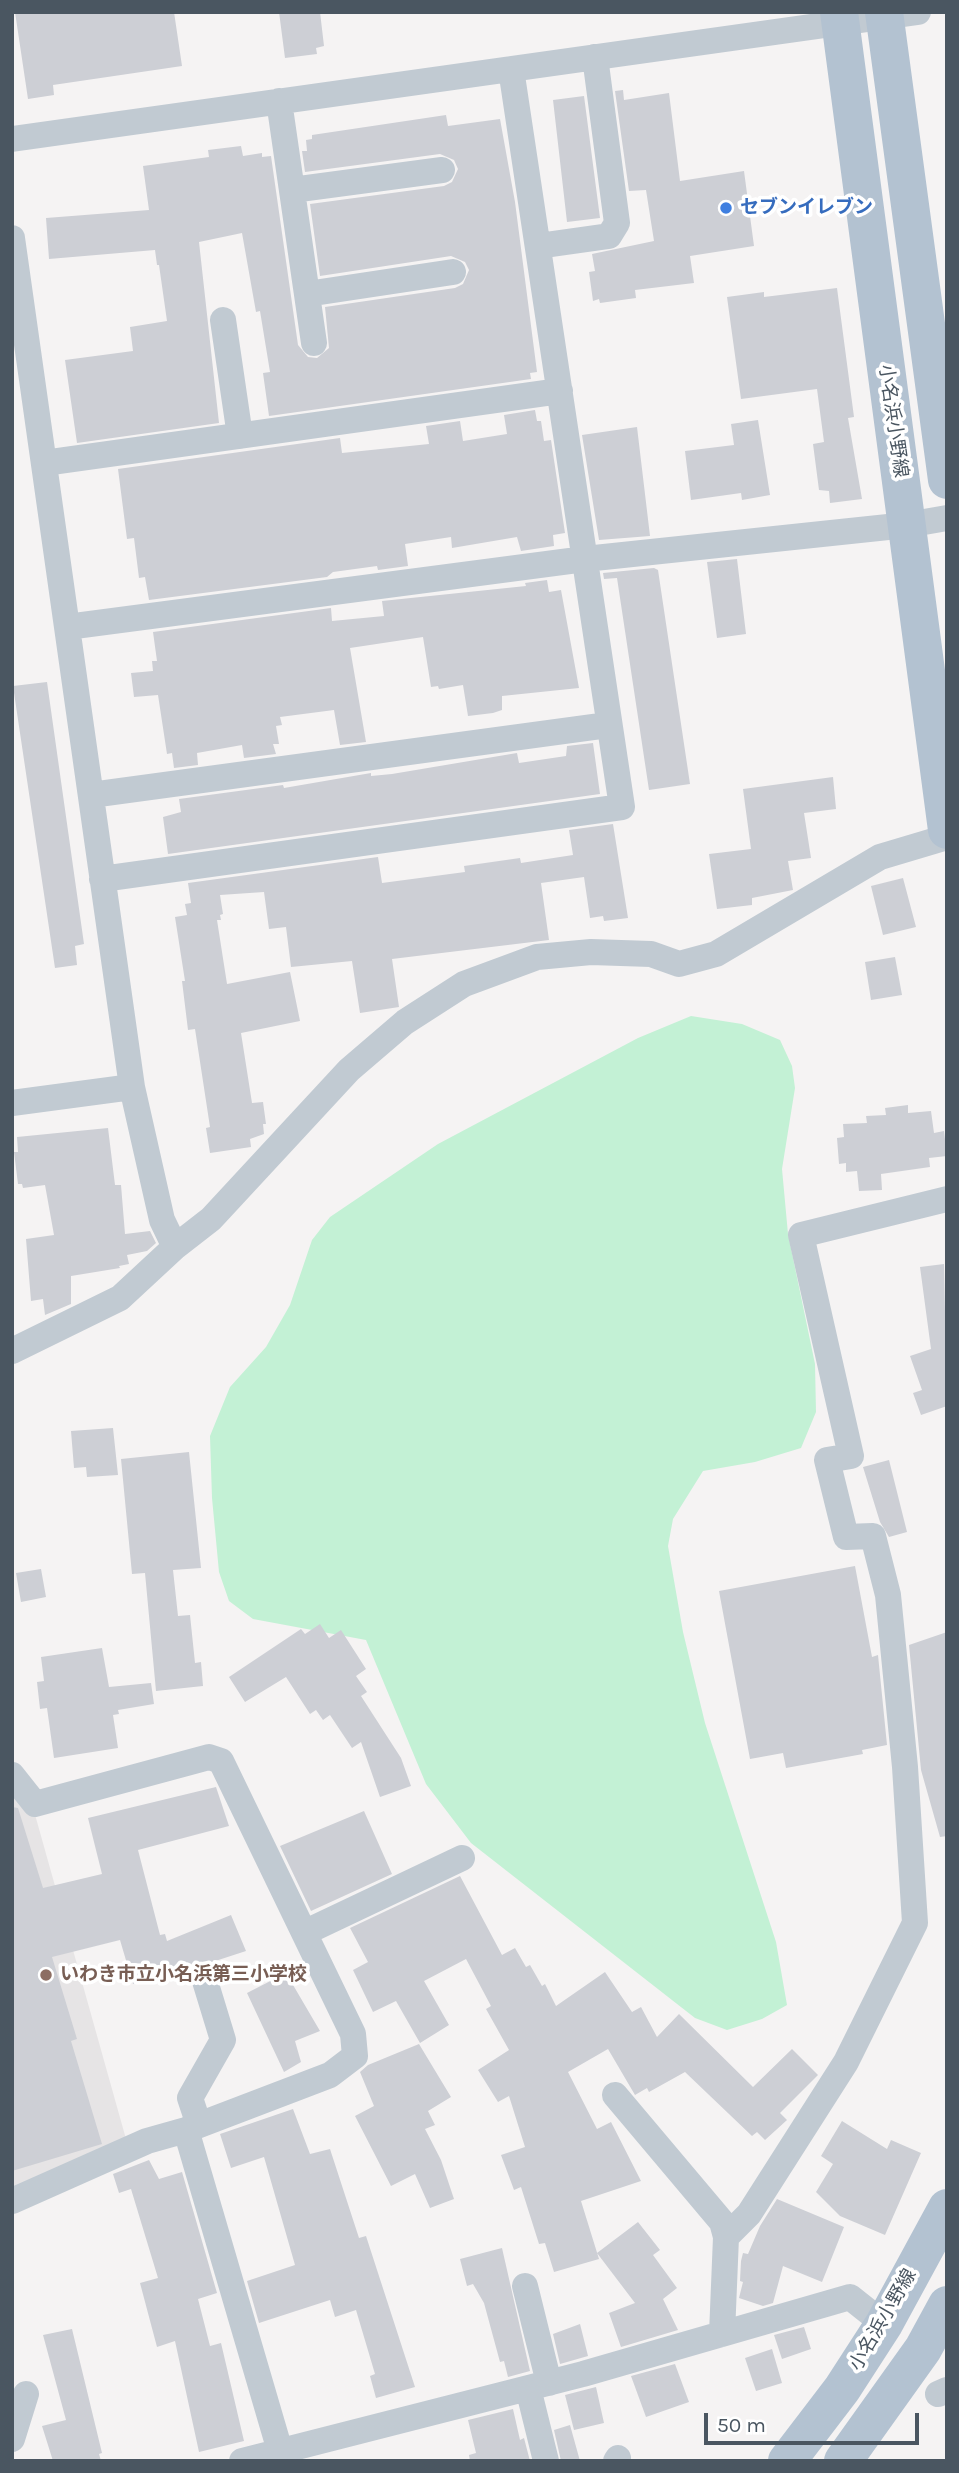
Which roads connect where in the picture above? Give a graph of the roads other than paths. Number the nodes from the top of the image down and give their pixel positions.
1 (895, 14) edge
2 (840, 19) edge
3 (595, 57) junction
4 (511, 69) junction
5 (279, 101) junction
6 (12, 139) edge
7 (442, 170) dead end
8 (292, 190) junction
9 (12, 239) edge
10 (538, 246) junction
11 (453, 272) dead end
12 (307, 294) junction
13 (223, 320) dead end
14 (314, 343) dead end
15 (559, 391) junction
16 (240, 436) junction
17 (44, 463) junction
18 (947, 480) edge
19 (947, 518) edge
20 (907, 525) junction
21 (585, 559) junction
22 (67, 627) junction
23 (608, 725) junction
24 (91, 795) junction
25 (947, 830) edge
26 (947, 837) edge
27 (103, 879) junction
28 (132, 1087) junction
29 (12, 1103) edge
30 (947, 1199) edge
31 (175, 1247) junction
32 (12, 1351) edge
33 (12, 1775) edge
34 (462, 1858) dead end
35 (306, 1933) junction
36 (205, 1981) dead end
37 (615, 2095) dead end
38 (192, 2127) junction
39 (12, 2201) edge
40 (947, 2208) edge
41 (726, 2237) junction
42 (525, 2286) dead end
43 (947, 2305) edge
44 (884, 2324) junction
45 (722, 2334) junction
46 (538, 2385) junction
47 (26, 2394) dead end
48 (12, 2439) edge
49 (281, 2456) edge
50 (242, 2461) edge
51 (546, 2461) edge
52 (787, 2461) edge
53 (844, 2461) edge

1 - 2 street
1 - 18 main road
2 - 3 street
2 - 20 main road, 小名浜小野線
3 - 4 street
3 - 10 street
4 - 5 street
4 - 10 street
5 - 6 street
5 - 8 street
7 - 8 street
8 - 12 street
9 - 17 street
10 - 15 street
11 - 12 street
12 - 14 street
13 - 16 street
15 - 16 street
15 - 21 street
16 - 17 street
17 - 22 street
19 - 20 street
20 - 21 street
20 - 25 main road, 小名浜小野線
21 - 22 street
21 - 23 street
22 - 24 street
23 - 24 street
23 - 27 street
24 - 27 street
26 - 31 street
27 - 28 street
28 - 29 street
28 - 31 street
30 - 41 street
31 - 32 street
33 - 35 street
34 - 35 street
35 - 38 street
36 - 38 street
37 - 41 street
38 - 39 street
38 - 49 street
40 - 44 main road, 小名浜小野線
41 - 45 street
42 - 46 street
43 - 53 main road
44 - 45 street
44 - 52 main road, 小名浜小野線
45 - 46 street
46 - 49 street
46 - 51 street
47 - 48 street
49 - 50 street

